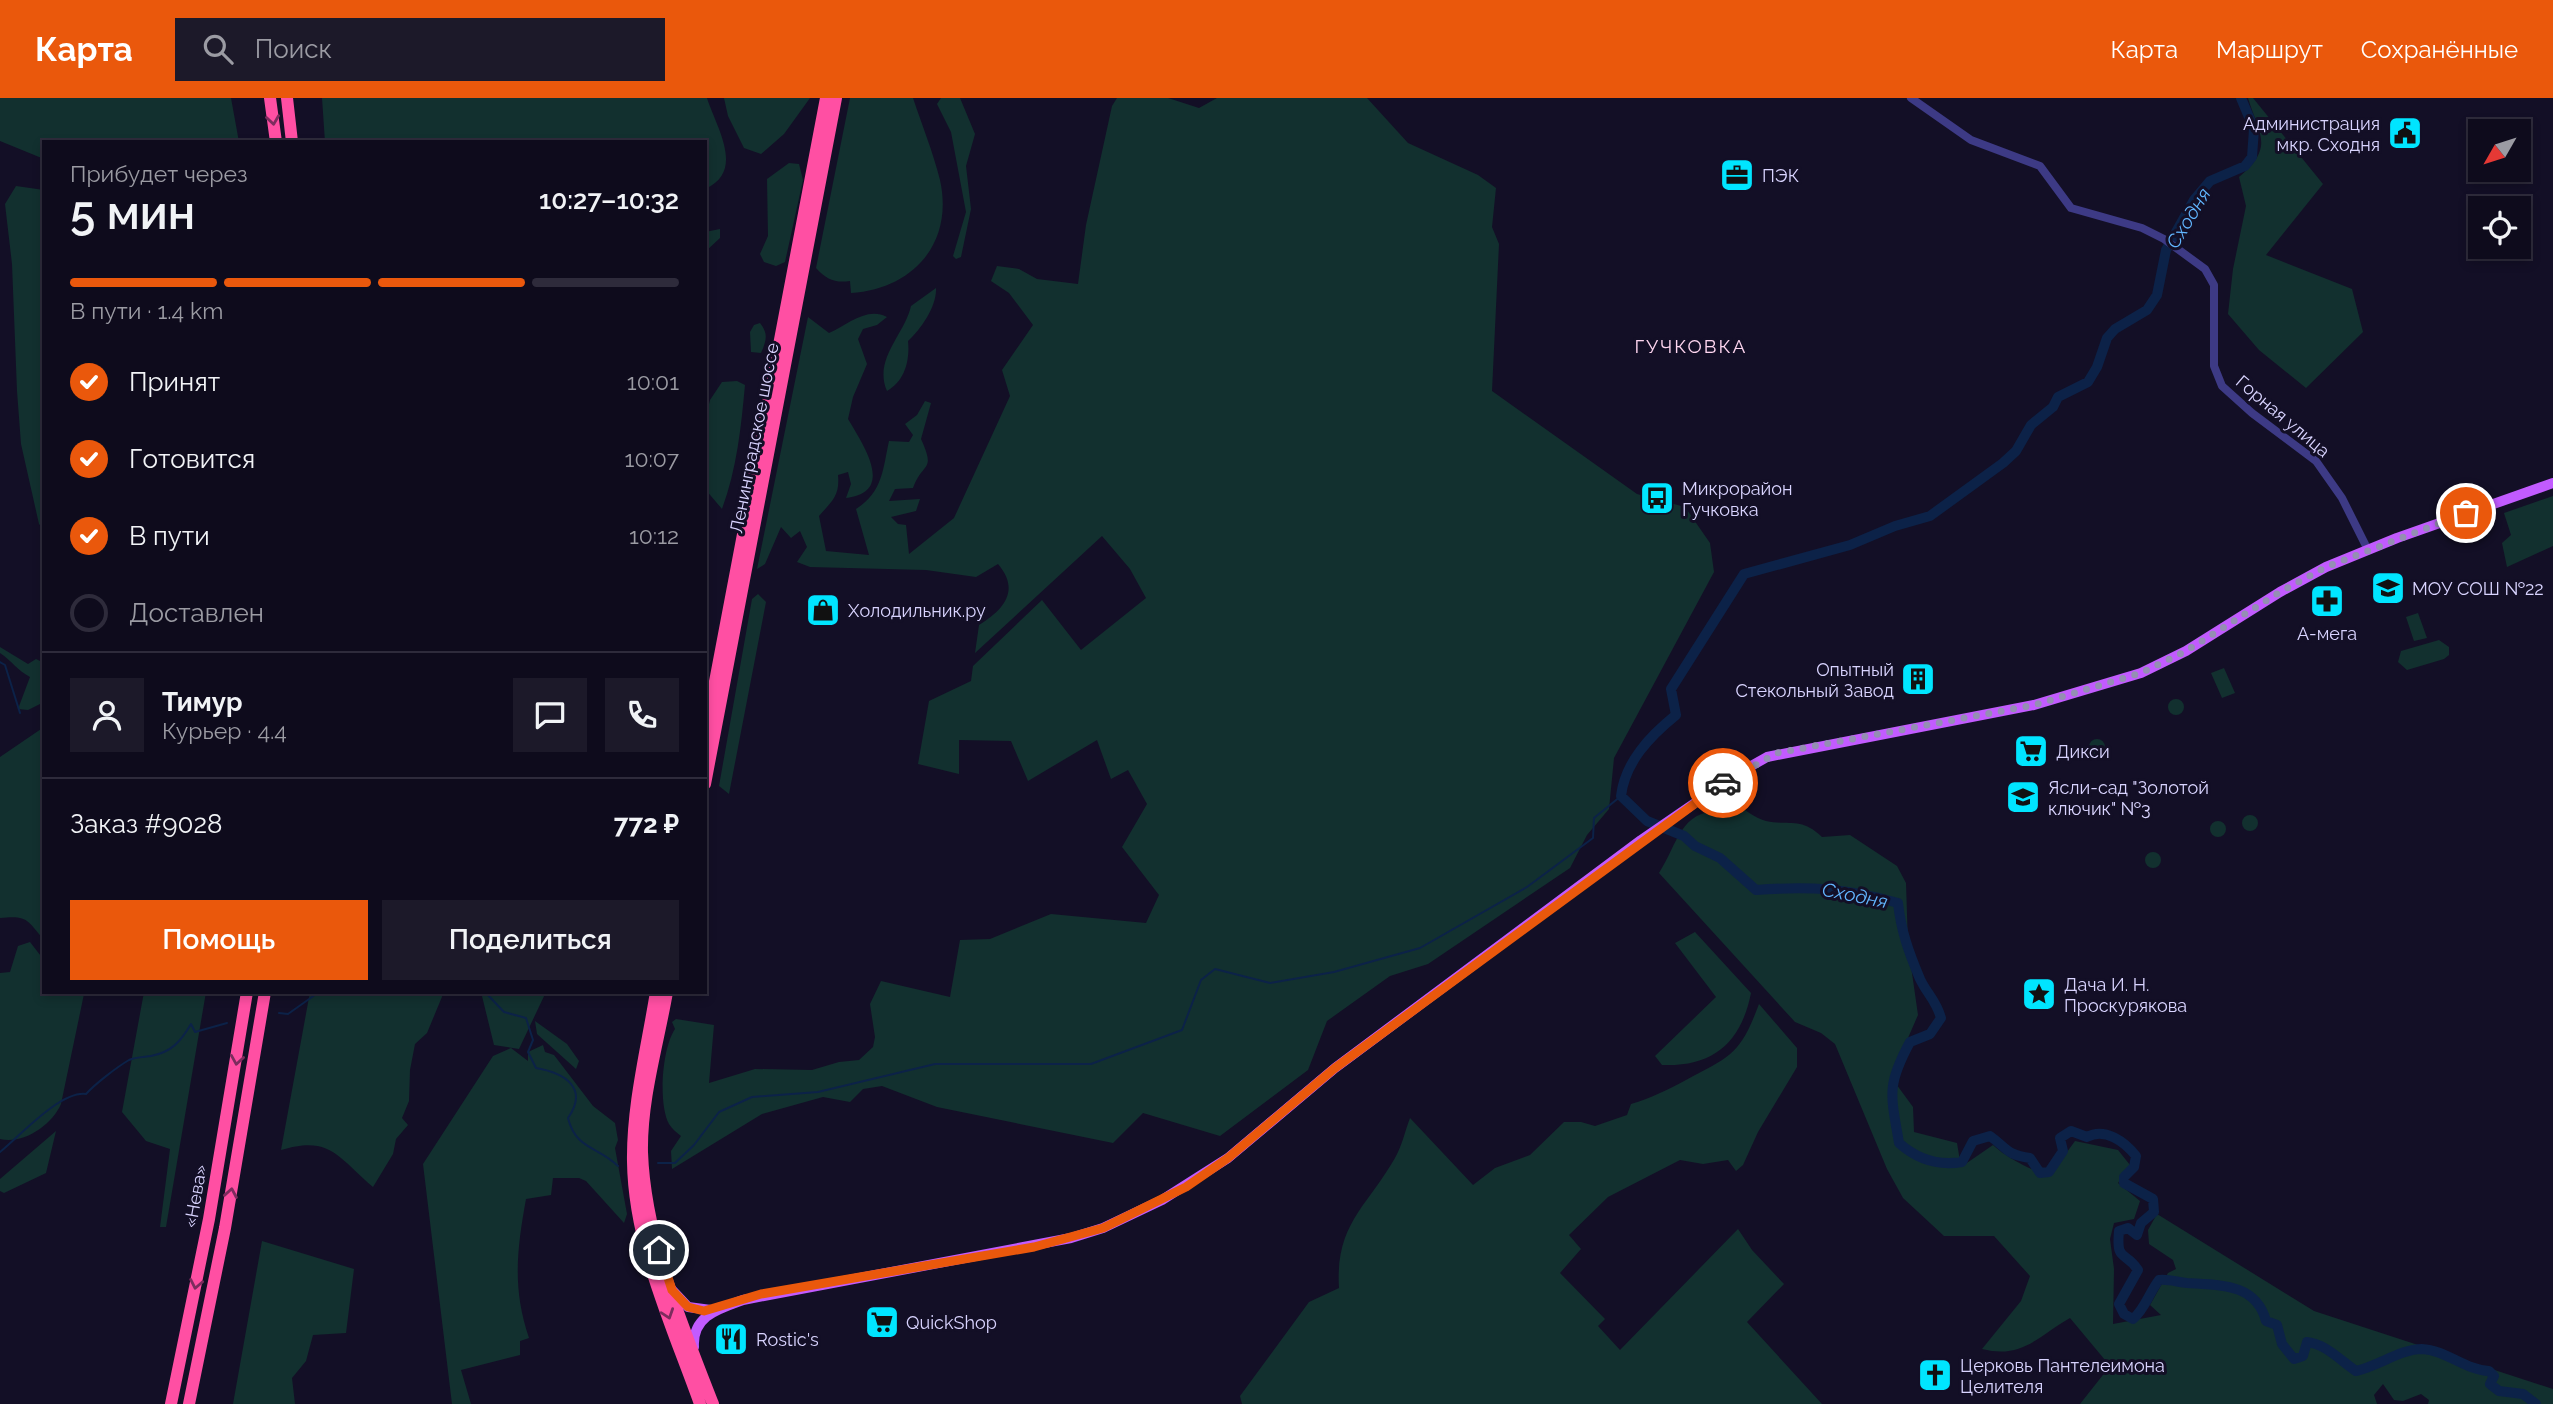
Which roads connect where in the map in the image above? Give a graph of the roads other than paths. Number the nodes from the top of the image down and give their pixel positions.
1 (270, 98) edge
2 (287, 98) edge
3 (826, 98) edge
4 (836, 98) edge
5 (1911, 98) edge
6 (276, 140) edge
7 (292, 140) edge
8 (2553, 483) edge
9 (2368, 550) junction
10 (707, 723) edge
11 (707, 774) edge
12 (247, 994) edge
13 (265, 994) edge
14 (656, 994) edge
15 (667, 994) edge
16 (672, 1290) junction
17 (722, 1308) junction
18 (695, 1355) junction
19 (171, 1404) edge
20 (189, 1404) edge
21 (700, 1404) edge
22 (713, 1404) edge

1 -> 6 highway
2 - 7 highway
3 - 10 highway, Ленинградское шоссе
4 - 11 highway, Ленинградское шоссе
5 - 9 street, Горная улица
8 - 9 main road
9 - 17 main road
12 -> 19 highway, «Нева»
20 -> 13 highway, «Нева»
14 -> 21 highway
15 - 16 highway
16 - 17 main road
16 - 18 highway
17 - 18 main road
18 - 22 highway

